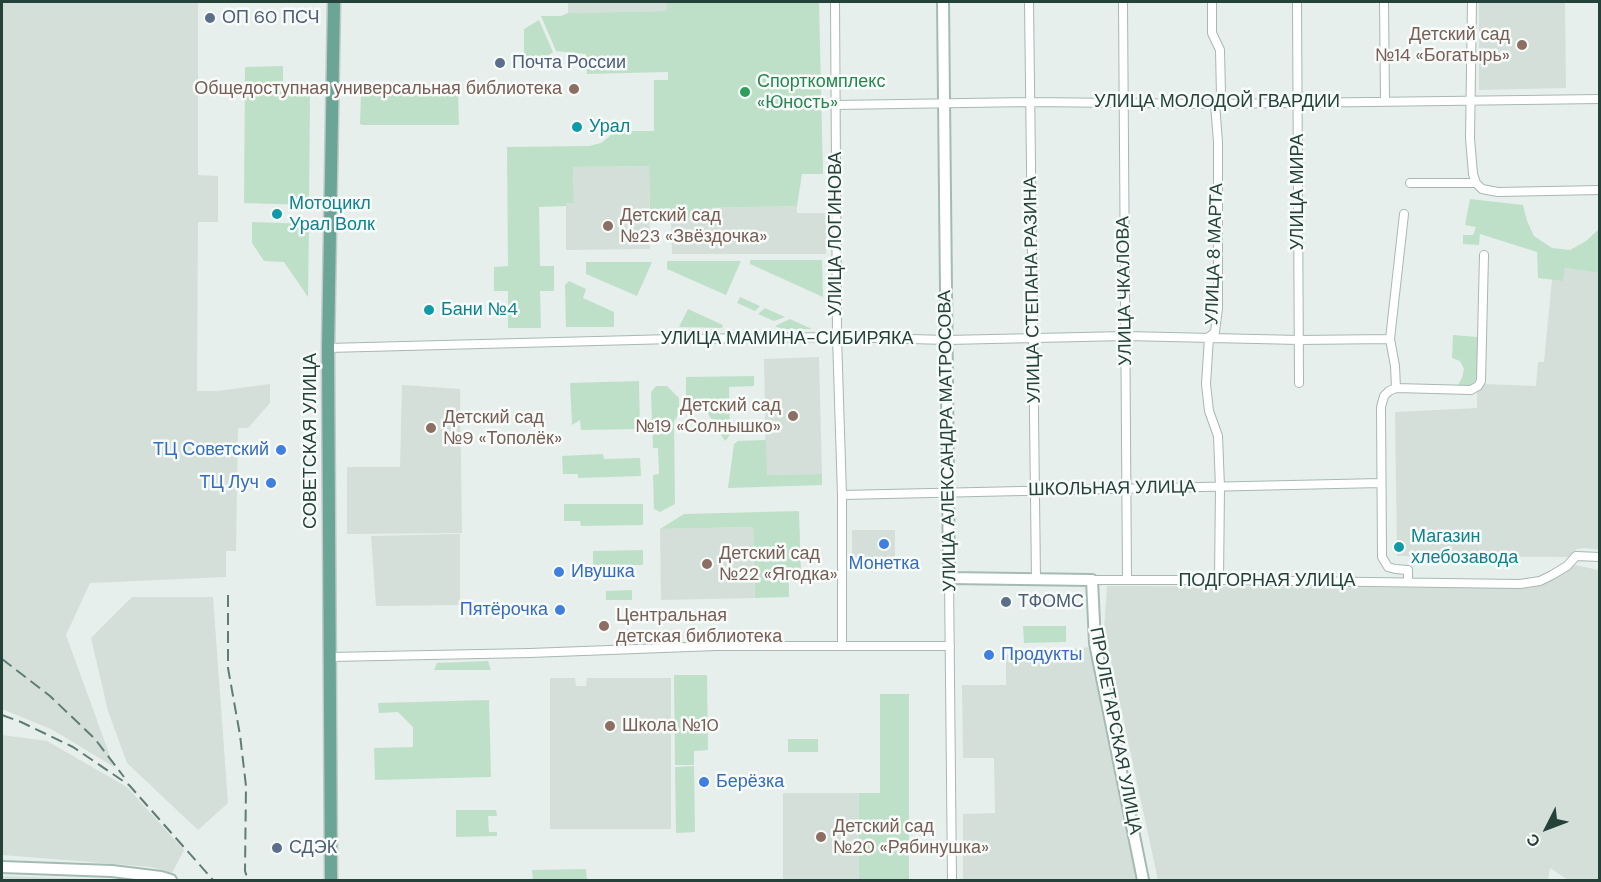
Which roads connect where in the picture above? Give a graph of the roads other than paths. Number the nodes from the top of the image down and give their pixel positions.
1 (334, 2) edge
2 (835, 2) edge
3 (943, 2) edge
4 (1029, 2) edge
5 (1123, 2) edge
6 (1212, 2) edge
7 (1297, 2) edge
8 (1384, 2) edge
9 (1472, 2) edge
10 (1599, 99) edge
11 (1472, 101) junction
12 (1030, 102) junction
13 (1123, 102) junction
14 (1298, 102) junction
15 (1385, 102) junction
16 (944, 104) junction
17 (1215, 104) junction
18 (835, 105) junction
19 (1410, 183) dead end
20 (1476, 183) junction
21 (1599, 190) edge
22 (1404, 214) dead end
23 (1484, 255) dead end
24 (1126, 336) junction
25 (837, 337) junction
26 (1034, 337) junction
27 (1209, 337) junction
28 (1390, 339) junction
29 (946, 340) junction
30 (1299, 340) junction
31 (328, 348) junction
32 (1299, 383) dead end
33 (1396, 388) junction
34 (1381, 483) junction
35 (1220, 487) junction
36 (1126, 489) junction
37 (1036, 490) junction
38 (949, 493) junction
39 (842, 495) junction
40 (1599, 557) edge
41 (949, 578) junction
42 (1036, 579) junction
43 (1092, 580) junction
44 (1126, 580) junction
45 (1219, 580) junction
46 (1408, 582) junction
47 (842, 646) junction
48 (950, 646) junction
49 (330, 657) junction
50 (2, 867) edge
51 (171, 880) edge
52 (331, 880) edge
53 (952, 880) edge
54 (1143, 880) edge

1 - 31 main road, СОВЕТСКАЯ УЛИЦА
2 - 18 street, УЛИЦА ЛОГИНОВА
3 - 16 street, УЛИЦА АЛЕКСАНДРА МАТРОСОВА
4 - 12 street, УЛИЦА СТЕПАНА РАЗИНА
5 - 13 street, УЛИЦА ЧКАЛОВА
6 - 17 street, УЛИЦА 8 МАРТА
7 - 14 street, УЛИЦА МИРА
8 - 15 street
9 - 11 street
10 - 11 street, УЛИЦА МОЛОДОЙ ГВАРДИИ
11 - 15 street, УЛИЦА МОЛОДОЙ ГВАРДИИ
11 - 20 street
12 - 13 street, УЛИЦА МОЛОДОЙ ГВАРДИИ
12 - 16 street, УЛИЦА МОЛОДОЙ ГВАРДИИ
12 - 26 street, УЛИЦА СТЕПАНА РАЗИНА
13 - 17 street, УЛИЦА МОЛОДОЙ ГВАРДИИ
13 - 24 street, УЛИЦА ЧКАЛОВА
14 - 15 street, УЛИЦА МОЛОДОЙ ГВАРДИИ
14 - 17 street, УЛИЦА МОЛОДОЙ ГВАРДИИ
14 - 30 street, УЛИЦА МИРА
16 - 18 street, УЛИЦА МОЛОДОЙ ГВАРДИИ
16 - 29 street, УЛИЦА АЛЕКСАНДРА МАТРОСОВА
17 - 27 street, УЛИЦА 8 МАРТА
18 - 25 street, УЛИЦА ЛОГИНОВА
19 - 20 street
20 - 21 street
22 - 28 street
23 - 33 street
24 - 26 street, УЛИЦА МАМИНА-СИБИРЯКА
24 - 27 street, УЛИЦА МАМИНА-СИБИРЯКА
24 - 36 street, УЛИЦА ЧКАЛОВА
25 - 29 street, УЛИЦА МАМИНА-СИБИРЯКА
25 - 31 street, УЛИЦА МАМИНА-СИБИРЯКА
25 - 39 street, УЛИЦА ЛОГИНОВА
26 - 29 street, УЛИЦА МАМИНА-СИБИРЯКА
26 - 37 street, УЛИЦА СТЕПАНА РАЗИНА
27 - 30 street, УЛИЦА МАМИНА-СИБИРЯКА
27 - 35 street, УЛИЦА 8 МАРТА
28 - 30 street, УЛИЦА МАМИНА-СИБИРЯКА
28 - 33 street
29 - 38 street, УЛИЦА АЛЕКСАНДРА МАТРОСОВА
30 - 32 street, УЛИЦА МИРА
31 - 49 main road, СОВЕТСКАЯ УЛИЦА
33 - 34 street
34 - 35 street, ШКОЛЬНАЯ УЛИЦА
34 - 46 street
35 - 36 street, ШКОЛЬНАЯ УЛИЦА
35 - 45 street, УЛИЦА 8 МАРТА
36 - 37 street, ШКОЛЬНАЯ УЛИЦА
36 - 44 street, УЛИЦА ЧКАЛОВА
37 - 38 street, ШКОЛЬНАЯ УЛИЦА
37 - 42 street, УЛИЦА СТЕПАНА РАЗИНА
38 - 39 street, ШКОЛЬНАЯ УЛИЦА
38 - 41 street, УЛИЦА АЛЕКСАНДРА МАТРОСОВА
39 - 47 street, УЛИЦА ЛОГИНОВА
40 - 46 street, ПОДГОРНАЯ УЛИЦА
41 - 42 street, ПОДГОРНАЯ УЛИЦА
41 - 48 street, УЛИЦА АЛЕКСАНДРА МАТРОСОВА
42 - 43 street, ПОДГОРНАЯ УЛИЦА
43 - 44 street, ПОДГОРНАЯ УЛИЦА
43 - 54 street, ПРОЛЕТАРСКАЯ УЛИЦА
44 - 45 street, ПОДГОРНАЯ УЛИЦА
45 - 46 street, ПОДГОРНАЯ УЛИЦА
47 - 48 street
47 - 49 street
48 - 53 street, УЛИЦА АЛЕКСАНДРА МАТРОСОВА
49 - 52 main road, СОВЕТСКАЯ УЛИЦА
50 - 51 street

